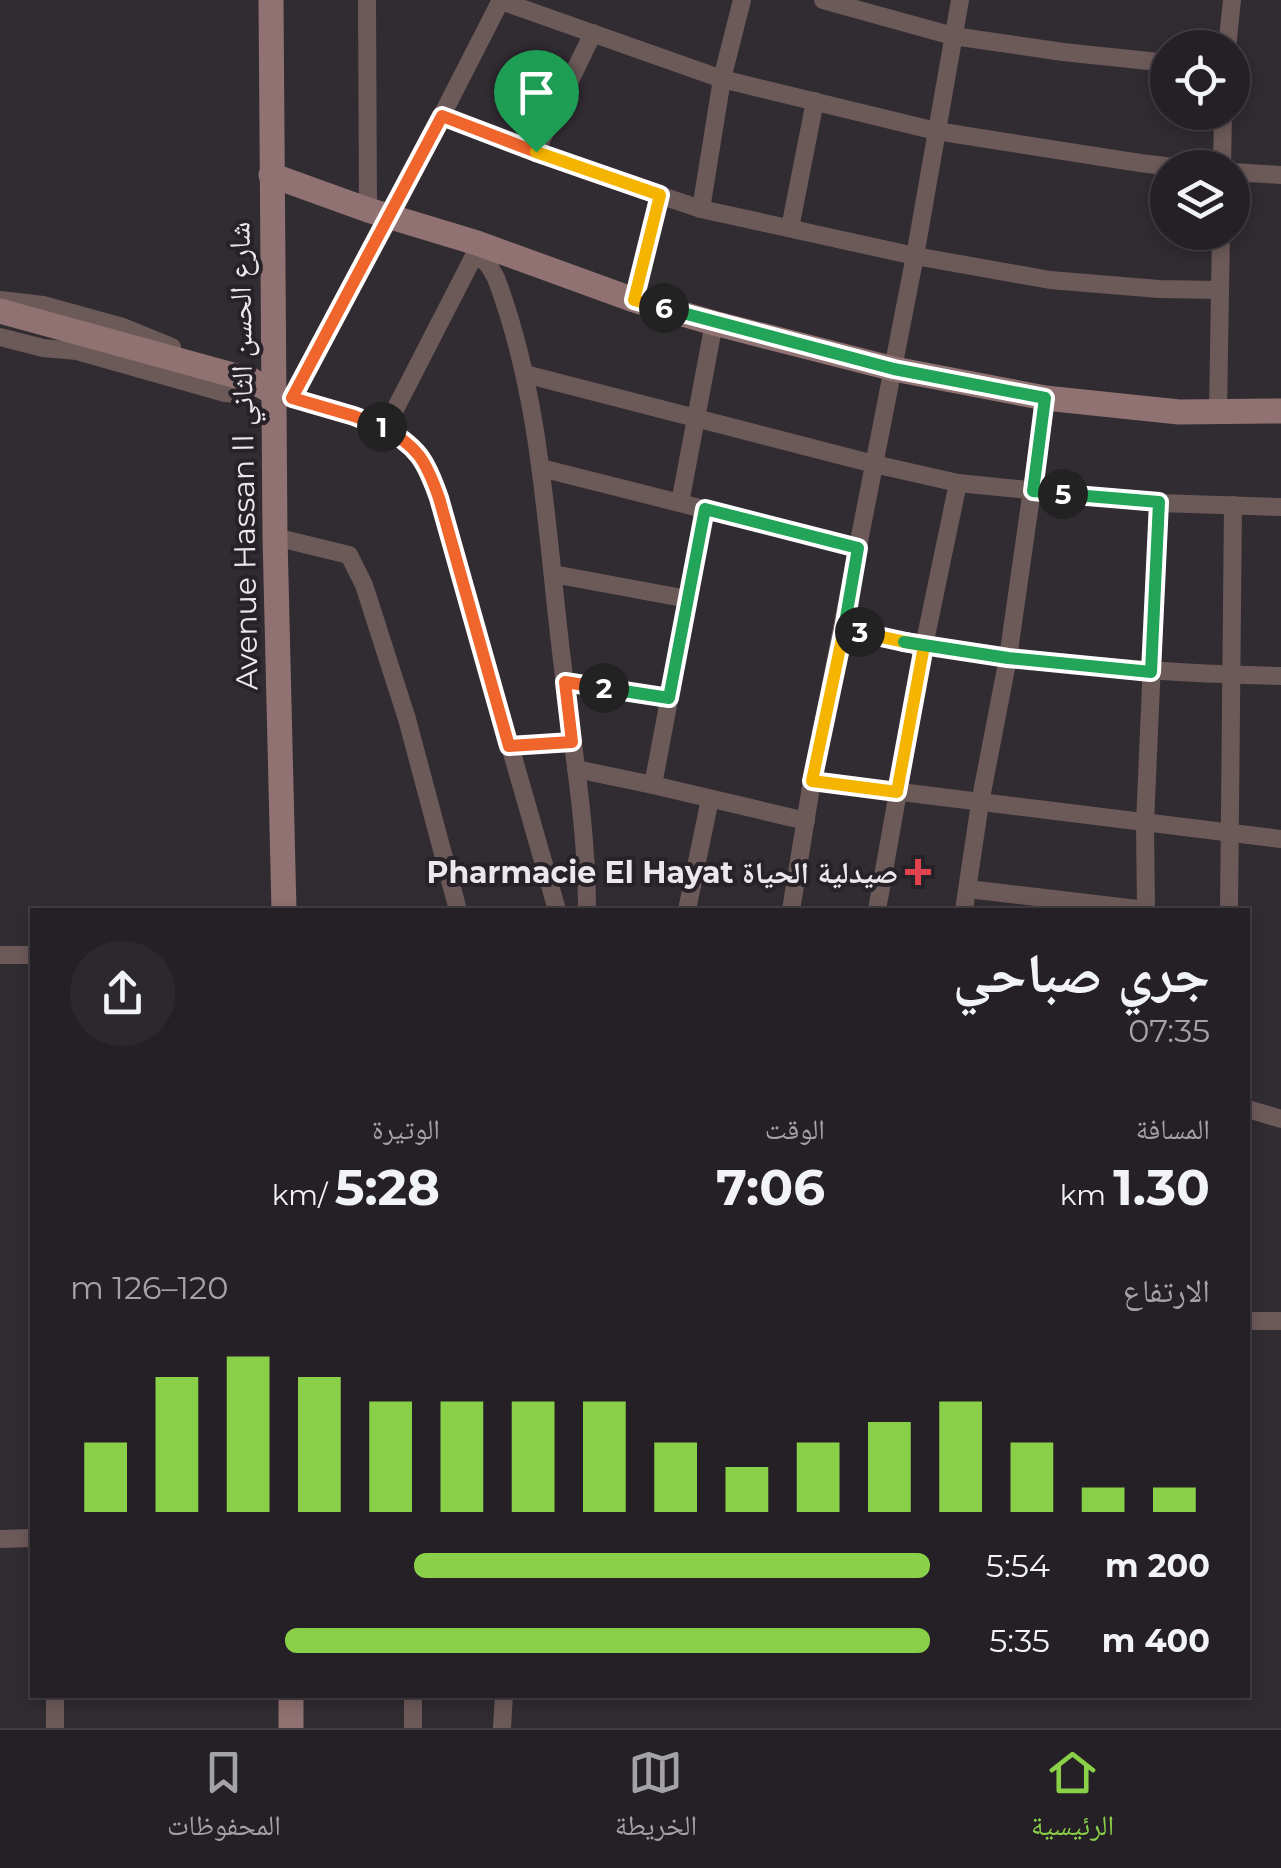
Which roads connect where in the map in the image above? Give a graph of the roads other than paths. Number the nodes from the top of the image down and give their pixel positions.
1 (270, 0) edge
2 (367, 0) edge
3 (501, 0) edge
4 (742, 0) edge
5 (823, 0) edge
6 (960, 0) edge
7 (1232, 0) edge
8 (1229, 30) edge
9 (593, 34) junction
10 (953, 36) junction
11 (1150, 61) edge
12 (722, 79) junction
13 (814, 101) junction
14 (442, 116) junction
15 (936, 131) junction
16 (536, 152) junction
17 (1150, 164) edge
18 (1250, 173) edge
19 (271, 174) junction
20 (1281, 175) edge
21 (660, 195) junction
22 (701, 209) junction
23 (379, 213) junction
24 (790, 228) junction
25 (476, 249) junction
26 (1221, 250) edge
27 (916, 256) junction
28 (1220, 290) junction
29 (0, 300) edge
30 (634, 300) junction
31 (0, 311) edge
32 (0, 320) edge
33 (714, 323) junction
34 (0, 337) edge
35 (894, 369) junction
36 (215, 370) junction
37 (526, 374) junction
38 (246, 388) junction
39 (283, 396) junction
40 (1045, 398) junction
41 (1281, 411) edge
42 (1218, 412) junction
43 (696, 418) junction
44 (386, 429) junction
45 (874, 464) junction
46 (541, 468) junction
47 (958, 482) junction
48 (1033, 491) junction
49 (1159, 502) junction
50 (680, 503) junction
51 (1233, 505) junction
52 (1281, 507) edge
53 (705, 509) junction
54 (275, 537) junction
55 (858, 548) junction
56 (553, 574) junction
57 (688, 599) junction
58 (844, 629) junction
59 (924, 646) junction
60 (1008, 658) junction
61 (1151, 672) junction
62 (1231, 675) junction
63 (1281, 676) edge
64 (565, 682) junction
65 (669, 698) junction
66 (572, 742) junction
67 (509, 746) junction
68 (576, 769) junction
69 (812, 781) junction
70 (652, 785) junction
71 (897, 792) junction
72 (710, 799) junction
73 (980, 803) junction
74 (806, 821) junction
75 (1146, 822) junction
76 (1230, 833) junction
77 (1281, 840) edge
78 (968, 888) junction
79 (1054, 904) edge
80 (287, 907) edge
81 (457, 908) edge
82 (556, 908) edge
83 (587, 908) edge
84 (686, 908) edge
85 (790, 908) edge
86 (877, 908) edge
87 (964, 908) edge
88 (1115, 908) edge
89 (1146, 908) edge
90 (1230, 908) edge
91 (0, 956) edge
92 (30, 956) edge
93 (1250, 1110) edge
94 (1281, 1119) edge
95 (1250, 1321) edge
96 (1281, 1322) edge
97 (30, 1538) edge
98 (0, 1539) edge
99 (55, 1698) edge
100 (291, 1698) edge
101 (413, 1698) edge
102 (504, 1698) edge
103 (55, 1728) edge
104 (291, 1728) edge
105 (413, 1728) edge
106 (502, 1728) edge

1 - 19 street, Avenue Hassan II شارع الحسن الثاني
2 - 23 street
3 - 9 street
3 - 14 street
4 - 12 street
5 - 10 street
6 - 10 street
7 - 8 street
9 - 12 street
9 - 16 street
10 - 11 street
10 - 15 street
12 - 13 street
12 - 22 street
13 - 15 street
13 - 24 street
14 - 16 street
14 - 23 street
15 - 17 street
15 - 27 street
16 - 21 street
18 - 20 street
19 - 23 street
19 - 39 street, Avenue Hassan II شارع الحسن الثاني
21 - 22 street
21 - 30 street
22 - 24 street
23 - 25 street
23 - 39 street
24 - 27 street
25 - 30 street
25 - 37 street
25 - 44 street
26 - 28 street
27 - 28 street
27 - 35 street
28 - 42 street
29 - 36 street
30 - 33 street
31 - 36 street
32 - 38 street
33 - 35 street
33 - 43 street
34 - 38 street
35 - 40 street
35 - 45 street
36 - 39 street
37 - 43 street
37 - 46 street
38 - 39 street
39 - 44 street
39 - 54 street, Avenue Hassan II شارع الحسن الثاني
40 - 42 street
40 - 48 street
41 - 42 street
43 - 45 street
43 - 50 street
44 - 67 street
45 - 47 street
45 - 55 street
46 - 50 street
46 - 56 street
47 - 48 street
47 - 59 street
48 - 49 street
48 - 60 street
49 - 51 street
49 - 61 street
50 - 53 street
51 - 52 street
51 - 62 street
53 - 55 street
53 - 57 street
54 - 80 street, Avenue Hassan II شارع الحسن الثاني
54 - 81 street
55 - 58 street
56 - 57 street
56 - 64 street
57 - 65 street
58 - 59 street
58 - 69 street
59 - 60 street
59 - 71 street
60 - 61 street
60 - 73 street
61 - 62 street
61 - 75 street
62 - 63 street
62 - 76 street
64 - 65 street
64 - 66 street
65 - 70 street
66 - 67 street
66 - 68 street
67 - 82 street
68 - 70 street
68 - 83 street
69 - 71 street
69 - 74 street
70 - 72 street
71 - 73 street
71 - 86 street
72 - 74 street
72 - 84 street
73 - 75 street
73 - 78 street
74 - 85 street
75 - 76 street
75 - 89 street
76 - 77 street
76 - 90 street
78 - 79 street
78 - 87 street
79 - 88 street
91 - 92 street
93 - 94 street
95 - 96 street
97 - 98 street
99 - 103 street
100 - 104 street
101 - 105 street
102 - 106 street

